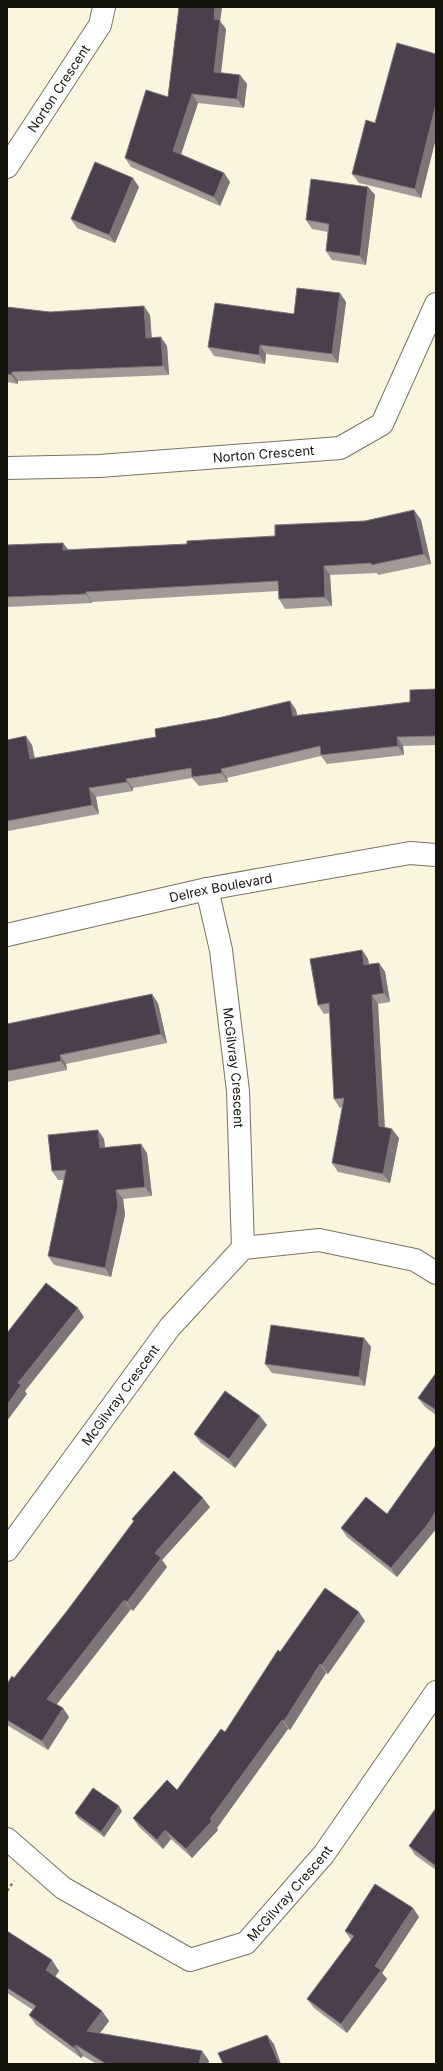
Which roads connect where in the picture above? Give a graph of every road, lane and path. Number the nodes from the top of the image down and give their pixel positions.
1 (104, 7) edge
2 (7, 167) edge
3 (436, 304) edge
4 (7, 468) edge
5 (436, 855) edge
6 (207, 889) junction
7 (7, 935) edge
8 (243, 1248) junction
9 (436, 1273) edge
10 (7, 1550) edge
11 (436, 1692) edge
12 (7, 1840) edge

1 - 2 street, Norton Crescent
3 - 4 street, Norton Crescent
5 - 6 street, Delrex Boulevard
6 - 7 street, Delrex Boulevard
6 - 8 street, McGilvray Crescent
8 - 9 street
8 - 10 street, McGilvray Crescent
11 - 12 street, McGilvray Crescent

